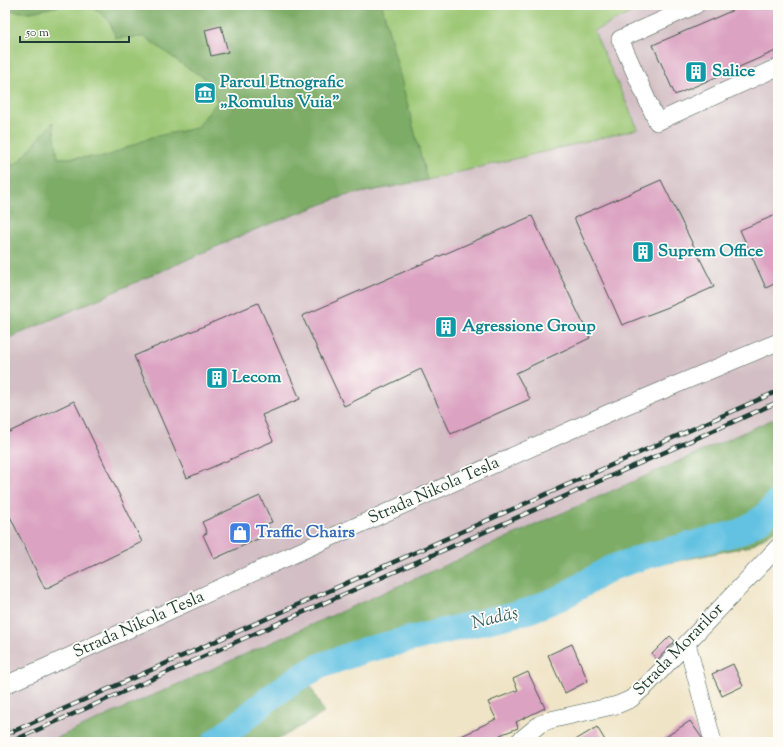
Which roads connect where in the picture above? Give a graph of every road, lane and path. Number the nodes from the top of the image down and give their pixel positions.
1 (696, 5) edge
2 (778, 67) edge
3 (778, 342) edge
4 (778, 547) edge
5 (687, 643) junction
6 (5, 684) edge
7 (518, 742) edge
8 (713, 742) edge

1 - 2 street
3 - 6 street, Strada Nikola Tesla
4 - 5 street, Strada Morarilor
5 - 7 street, Strada Morarilor
5 - 8 street

